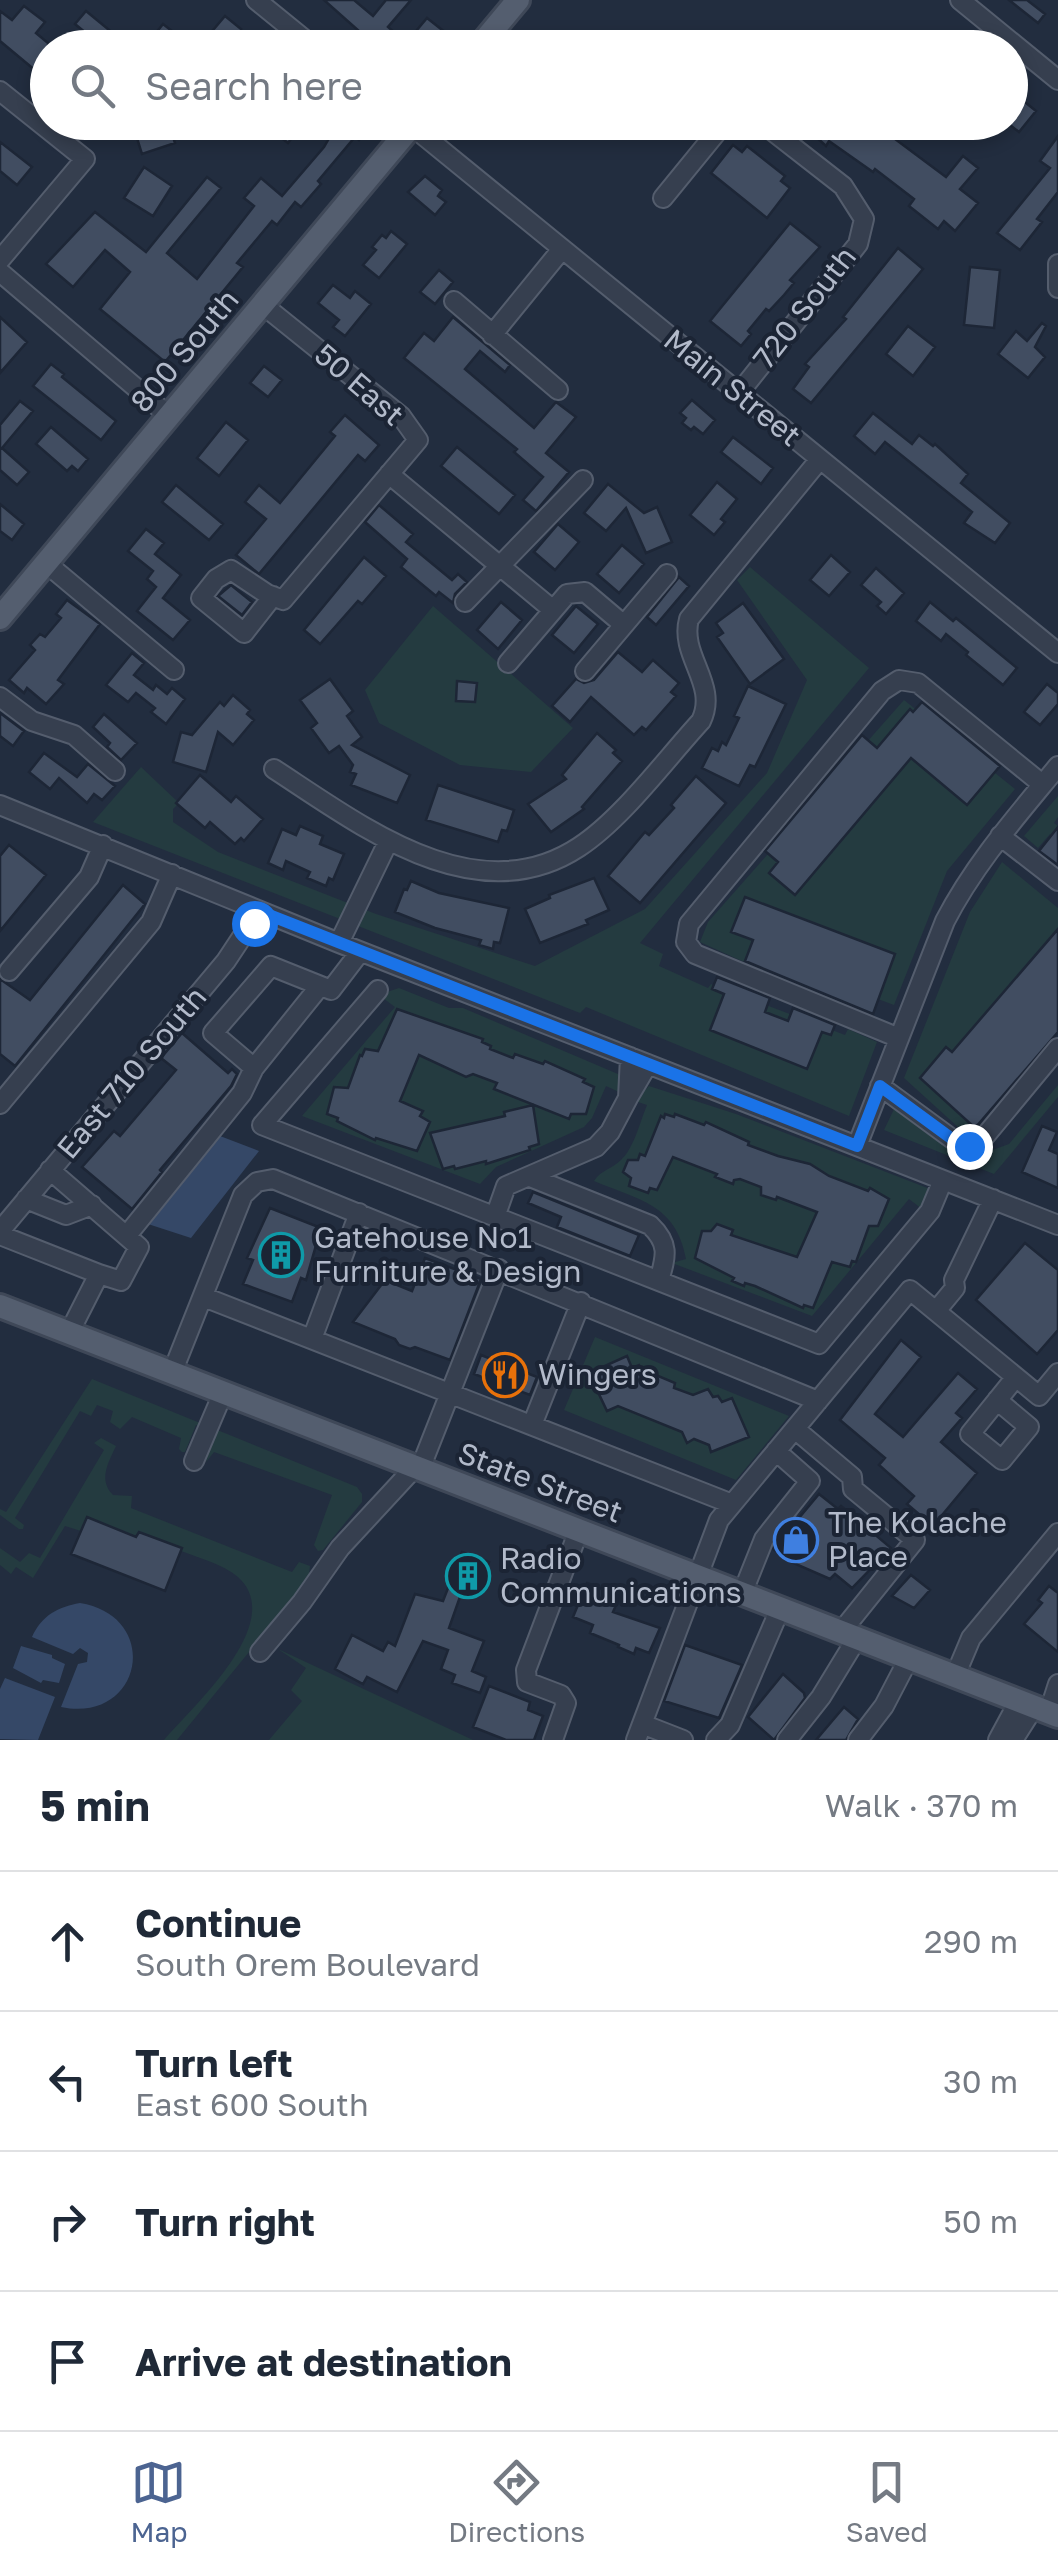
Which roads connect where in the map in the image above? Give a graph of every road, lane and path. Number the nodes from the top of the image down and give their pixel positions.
1 (256, 0) edge
2 (518, 0) edge
3 (960, 0) edge
4 (293, 30) edge
5 (493, 30) edge
6 (997, 30) edge
7 (1028, 56) edge
8 (1058, 80) edge
9 (0, 91) edge
10 (30, 115) edge
11 (62, 140) edge
12 (398, 140) edge
13 (430, 140) edge
14 (711, 140) edge
15 (784, 140) edge
16 (663, 198) dead end
17 (562, 249) junction
18 (0, 260) edge
19 (1058, 264) edge
20 (0, 272) edge
21 (1058, 288) edge
22 (454, 301) dead end
23 (263, 305) junction
24 (492, 335) junction
25 (558, 390) dead end
26 (739, 393) junction
27 (169, 416) junction
28 (820, 459) junction
29 (389, 474) junction
30 (583, 480) dead end
31 (46, 564) junction
32 (498, 564) junction
33 (668, 574) dead end
34 (270, 595) junction
35 (464, 602) dead end
36 (553, 610) junction
37 (0, 618) edge
38 (624, 625) junction
39 (1058, 652) edge
40 (508, 663) dead end
41 (174, 670) dead end
42 (585, 671) dead end
43 (0, 697) edge
44 (1058, 766) edge
45 (274, 769) dead end
46 (115, 772) dead end
47 (1042, 784) junction
48 (9, 813) edge
49 (1000, 836) junction
50 (388, 842) junction
51 (103, 845) junction
52 (172, 874) junction
53 (1058, 882) edge
54 (259, 911) junction
55 (339, 944) junction
56 (360, 952) junction
57 (378, 959) junction
58 (405, 970) junction
59 (9, 972) dead end
60 (320, 986) junction
61 (378, 990) junction
62 (900, 1038) junction
63 (1058, 1048) edge
64 (630, 1057) junction
65 (648, 1064) junction
66 (254, 1068) junction
67 (880, 1086) junction
68 (628, 1098) junction
69 (0, 1104) edge
70 (857, 1146) junction
71 (50, 1170) junction
72 (530, 1176) junction
73 (943, 1180) junction
74 (26, 1199) junction
75 (993, 1199) junction
76 (92, 1205) junction
77 (359, 1214) junction
78 (495, 1217) junction
79 (1058, 1225) edge
80 (0, 1233) edge
81 (128, 1234) junction
82 (499, 1269) junction
83 (99, 1274) junction
84 (659, 1281) junction
85 (204, 1297) junction
86 (581, 1302) junction
87 (0, 1306) edge
88 (936, 1311) junction
89 (69, 1333) junction
90 (312, 1339) junction
91 (172, 1373) junction
92 (1058, 1373) edge
93 (1016, 1377) junction
94 (223, 1392) junction
95 (450, 1393) junction
96 (997, 1400) junction
97 (818, 1401) junction
98 (532, 1425) junction
99 (795, 1429) junction
100 (776, 1452) junction
101 (194, 1461) dead end
102 (418, 1468) junction
103 (732, 1504) junction
104 (579, 1530) junction
105 (1058, 1532) edge
106 (696, 1576) junction
107 (742, 1594) junction
108 (780, 1609) junction
109 (849, 1635) junction
110 (260, 1652) dead end
111 (909, 1658) junction
112 (955, 1676) junction
113 (1058, 1684) edge
114 (1040, 1709) edge
115 (639, 1732) edge
116 (553, 1740) edge
117 (683, 1740) edge
118 (716, 1740) edge
119 (787, 1740) edge
120 (858, 1740) edge
121 (998, 1740) edge
122 (1013, 1740) edge

1 - 4 street
2 - 5 main road
3 - 6 street
7 - 8 street
9 - 10 street
11 - 18 street
12 - 23 main road, 800 South
13 - 17 street, Main Street
14 - 16 street
15 - 26 street, 720 South
17 - 24 street
17 - 26 street, Main Street
19 - 21 street
20 - 27 street
22 - 24 street
23 - 27 main road, 800 South
23 - 29 street, 50 East
24 - 25 street
26 - 28 street, Main Street
27 - 31 main road, 800 South
28 - 39 street, Main Street
28 - 50 street
29 - 32 street
29 - 34 street
30 - 32 street
31 - 37 main road, 800 South
31 - 41 street
32 - 35 street
32 - 36 street
33 - 38 street
34 - 34 street
36 - 38 street
36 - 40 street
38 - 42 street
43 - 46 street
44 - 47 street
45 - 50 street
47 - 49 street
47 - 62 street
48 - 51 street
49 - 53 street
49 - 62 street
50 - 55 street
51 - 52 street
51 - 59 street
52 - 54 street
52 - 69 street
54 - 55 street
54 - 71 street, East 710 South
55 - 56 street
56 - 57 street
56 - 60 street
57 - 58 street
57 - 61 street
58 - 61 street
58 - 64 street
60 - 66 street
60 - 66 street
61 - 78 street
62 - 67 street
63 - 67 street
64 - 65 street
64 - 68 street
65 - 68 street
65 - 70 street
66 - 81 street
67 - 70 street
68 - 72 street
70 - 73 street
71 - 74 street, East 710 South
71 - 76 street
72 - 78 street
72 - 84 street
73 - 75 street
73 - 84 street
74 - 76 street
74 - 80 street, East 710 South
75 - 79 street
75 - 88 street
76 - 81 street
77 - 82 street
77 - 85 street
77 - 90 street
78 - 84 street
80 - 83 street
81 - 83 street
82 - 86 street
82 - 95 street
83 - 89 street
85 - 90 street
85 - 91 street
86 - 97 street
86 - 98 street
87 - 89 main road, State Street
88 - 93 street
88 - 97 street
89 - 91 main road, State Street
90 - 95 street
91 - 94 main road, State Street
92 - 93 street
93 - 96 street
94 - 101 street
94 - 102 main road, State Street
95 - 98 street
95 - 102 street
96 - 96 street
97 - 99 street
98 - 103 street
99 - 100 street
99 - 109 street
100 - 103 street
100 - 107 street
102 - 104 main road, State Street
102 - 110 street
103 - 106 street
104 - 106 main road, State Street
104 - 116 street
105 - 112 street
106 - 107 main road, State Street
106 - 115 street
107 - 108 main road, State Street
108 - 109 main road, State Street
108 - 118 street
109 - 111 main road, State Street
109 - 119 street
111 - 112 main road, State Street
111 - 120 street
112 - 114 main road, State Street
113 - 114 street
114 - 121 street
114 - 122 street
115 - 117 street

